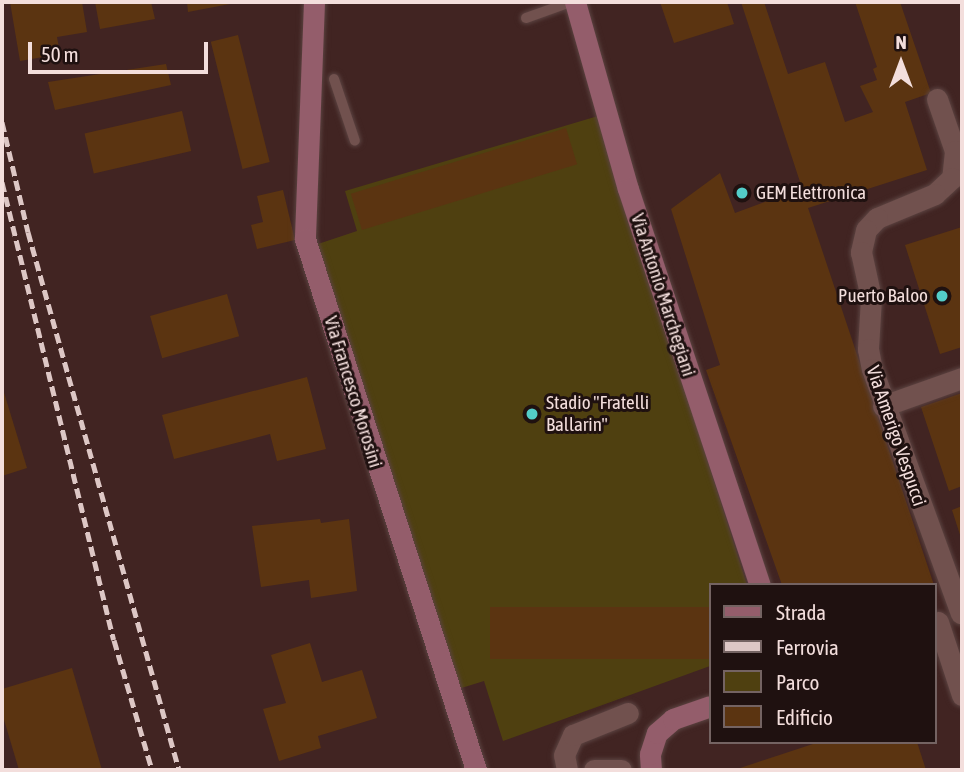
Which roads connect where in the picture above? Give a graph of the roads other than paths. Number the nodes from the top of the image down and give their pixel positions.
1 (314, 2) edge
2 (573, 2) edge
3 (526, 18) dead end
4 (334, 79) dead end
5 (937, 99) dead end
6 (355, 141) dead end
7 (962, 378) edge
8 (883, 405) junction
9 (759, 583) edge
10 (962, 613) edge
11 (936, 622) edge
12 (962, 695) edge
13 (708, 707) edge
14 (628, 713) dead end
15 (476, 770) edge
16 (567, 770) edge
17 (594, 770) edge
18 (621, 770) edge
19 (651, 770) edge

1 - 15 street, Via Francesco Morosini
2 - 3 lane
2 - 9 street, Via Antonio Marchegiani
4 - 6 lane
5 - 8 street, Via Amerigo Vespucci
7 - 8 street
8 - 10 street, Via Amerigo Vespucci
10 - 11 street
11 - 12 street
13 - 19 street
14 - 16 street
17 - 18 street

